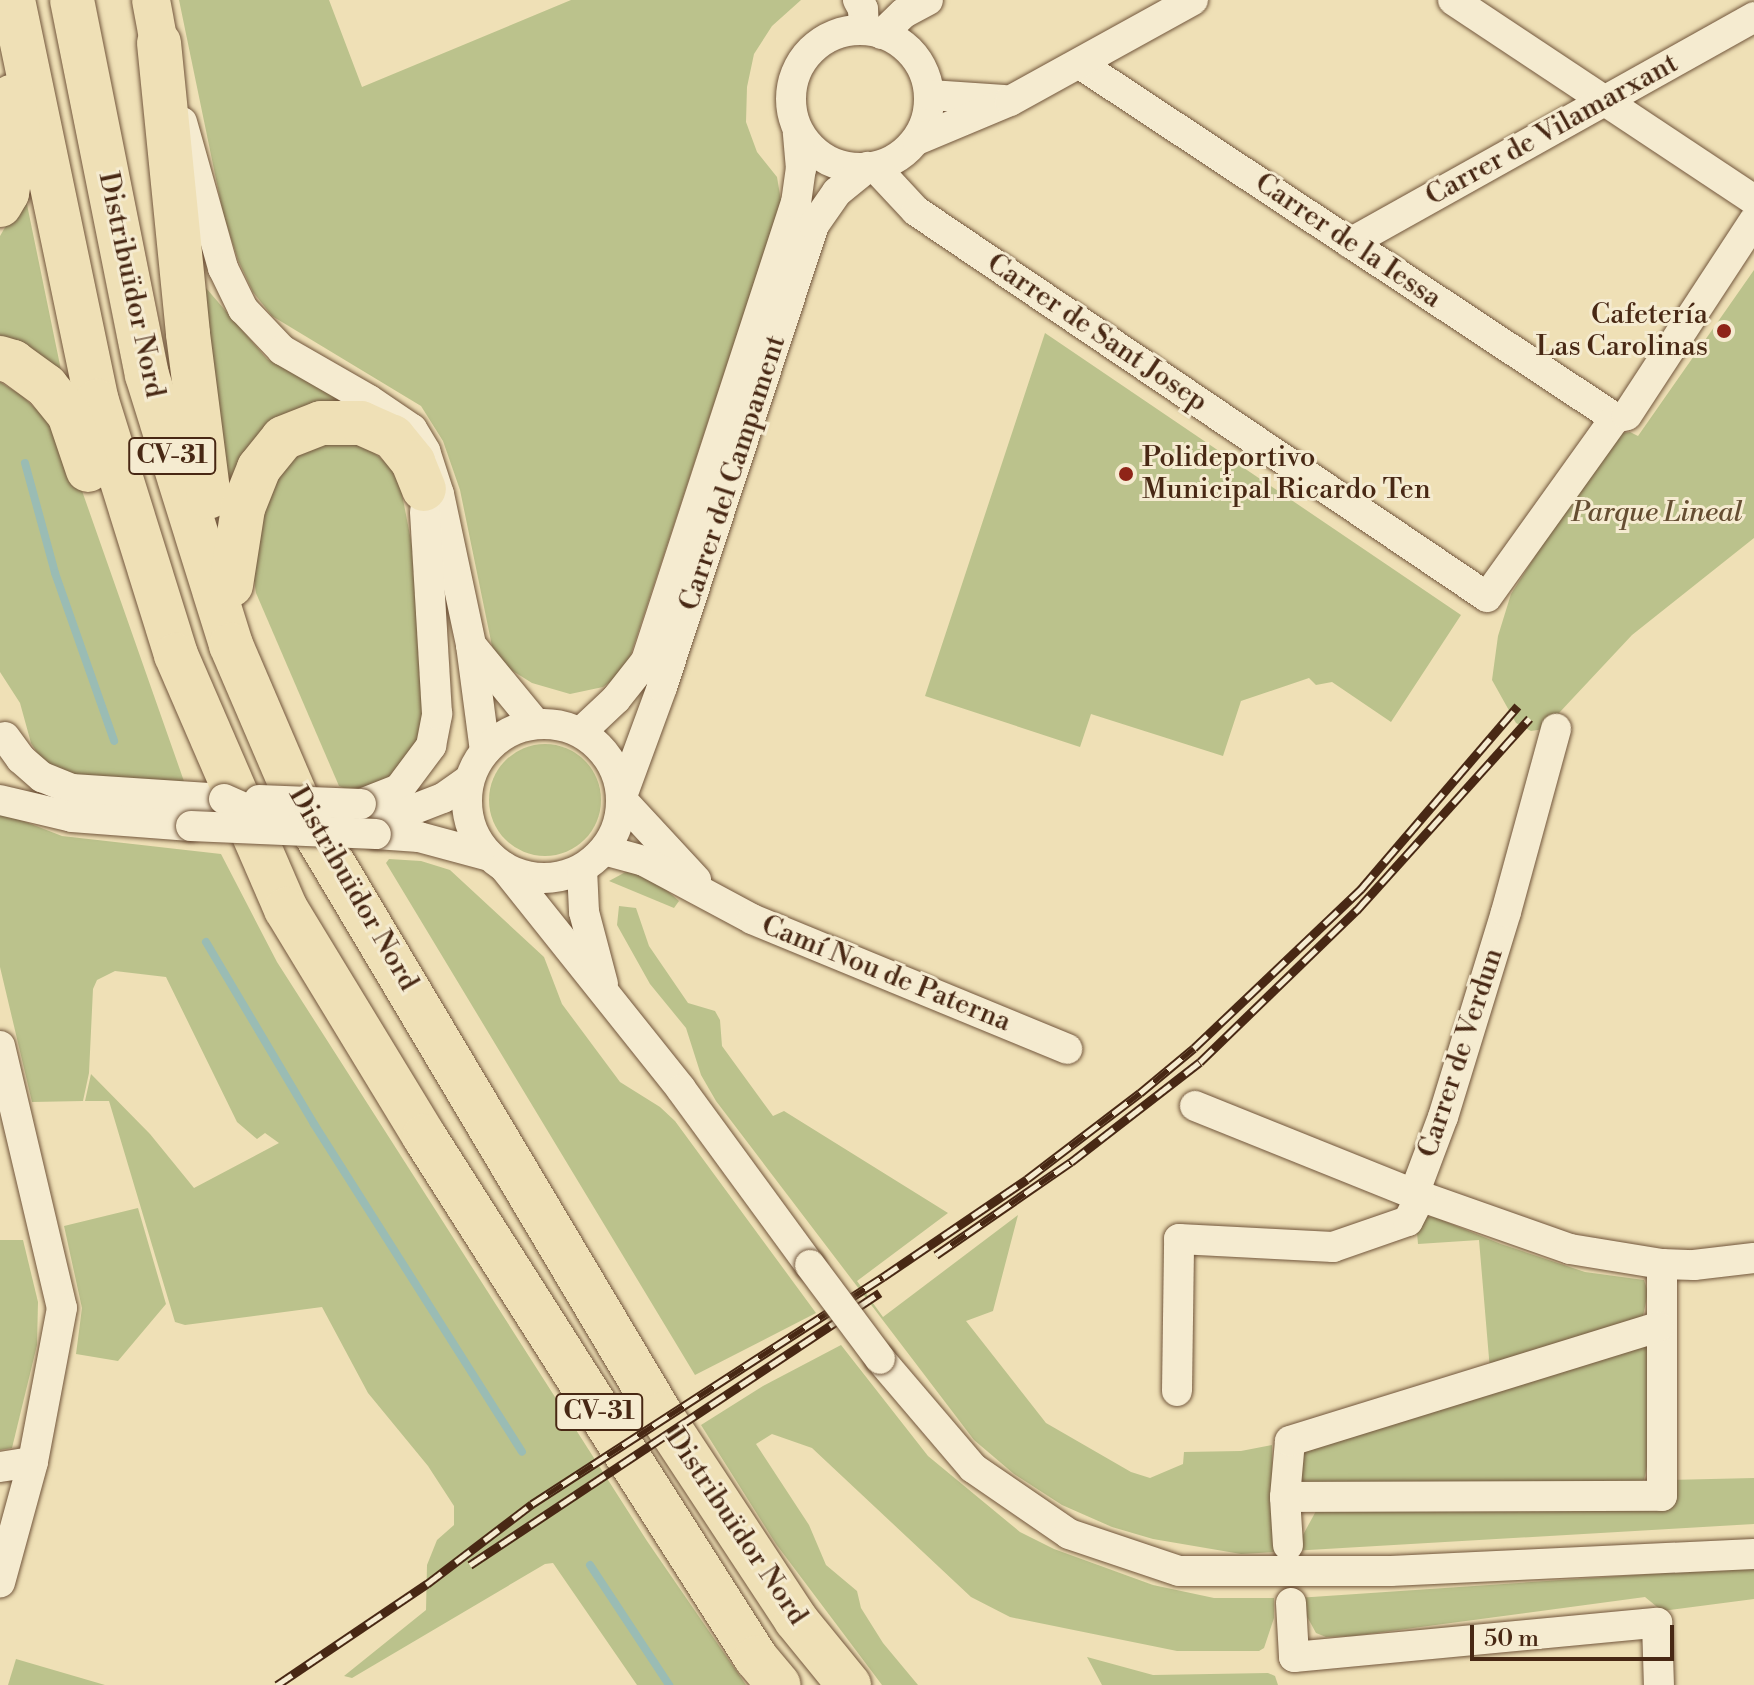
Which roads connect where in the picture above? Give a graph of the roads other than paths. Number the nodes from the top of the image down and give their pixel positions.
1 (13, 0) edge
2 (72, 0) edge
3 (151, 0) edge
4 (858, 0) edge
5 (928, 0) edge
6 (1193, 0) edge
7 (1453, 0) edge
8 (1754, 17) edge
9 (873, 32) junction
10 (0, 36) edge
11 (159, 43) junction
12 (1080, 64) junction
13 (930, 95) junction
14 (1010, 101) junction
15 (1604, 101) junction
16 (798, 132) junction
17 (917, 140) junction
18 (871, 167) junction
19 (1754, 200) edge
20 (0, 205) edge
21 (1754, 221) edge
22 (1350, 243) junction
23 (0, 358) edge
24 (1615, 418) junction
25 (424, 489) junction
26 (447, 542) junction
27 (231, 585) junction
28 (471, 645) junction
29 (536, 724) junction
30 (1556, 729) dead end
31 (581, 732) junction
32 (2, 737) edge
33 (214, 747) junction
34 (485, 751) junction
35 (469, 780) junction
36 (622, 798) junction
37 (0, 800) edge
38 (368, 819) junction
39 (593, 860) junction
40 (497, 862) junction
41 (350, 885) junction
42 (708, 893) junction
43 (605, 990) junction
44 (0, 1046) edge
45 (1067, 1049) dead end
46 (1195, 1106) dead end
47 (1418, 1195) junction
48 (1754, 1258) edge
49 (1662, 1264) junction
50 (1659, 1327) junction
51 (1177, 1391) dead end
52 (33, 1462) junction
53 (0, 1467) edge
54 (1285, 1497) junction
55 (1288, 1545) dead end
56 (1754, 1554) edge
57 (0, 1583) edge
58 (1291, 1603) dead end
59 (779, 1685) edge
60 (849, 1685) edge
61 (1659, 1685) edge

1 - 33 highway, Distribuïdor Nord / CV-31
2 - 41 highway, Distribuïdor Nord / CV-31
3 - 11 main road
4 - 9 street
5 - 9 street
6 - 12 street
7 - 15 street
8 - 15 street, Carrer de Vilamarxant
9 - 13 street
9 - 16 street
10 - 20 highway
11 - 26 street
11 - 27 highway
12 - 14 street
12 - 22 street, Carrer de la Iessa
13 - 14 street
13 - 17 street
14 - 17 street
15 - 19 street
15 - 22 street, Carrer de Vilamarxant
16 - 18 street
16 - 31 street, Carrer del Campament
17 - 18 street
18 - 24 street, Carrer de Sant Josep
18 - 36 street, Carrer del Campament
21 - 24 street
22 - 24 street, Carrer de la Iessa
23 - 33 highway
25 - 26 street
25 - 27 highway
25 - 38 street
26 - 28 street
27 - 41 highway
28 - 29 street
28 - 34 street
29 - 31 street
29 - 34 street
30 - 47 street, Carrer de Verdun
31 - 36 street
32 - 38 street, bridge
33 - 59 highway, Distribuïdor Nord / CV-31
34 - 35 street
35 - 38 street
35 - 40 street
36 - 39 street
36 - 42 street, Camí Nou de Paterna
37 - 38 street, bridge
38 - 40 street
39 - 40 street
39 - 42 street, Camí Nou de Paterna
39 - 43 street
40 - 43 street
41 - 60 highway, Distribuïdor Nord / CV-31
42 - 45 street, Camí Nou de Paterna
43 - 56 street, bridge
44 - 52 street
46 - 47 street
47 - 49 street
47 - 51 street
48 - 49 street
49 - 50 street
50 - 54 street
50 - 54 street
52 - 53 street
52 - 57 street
54 - 55 street
58 - 61 street

